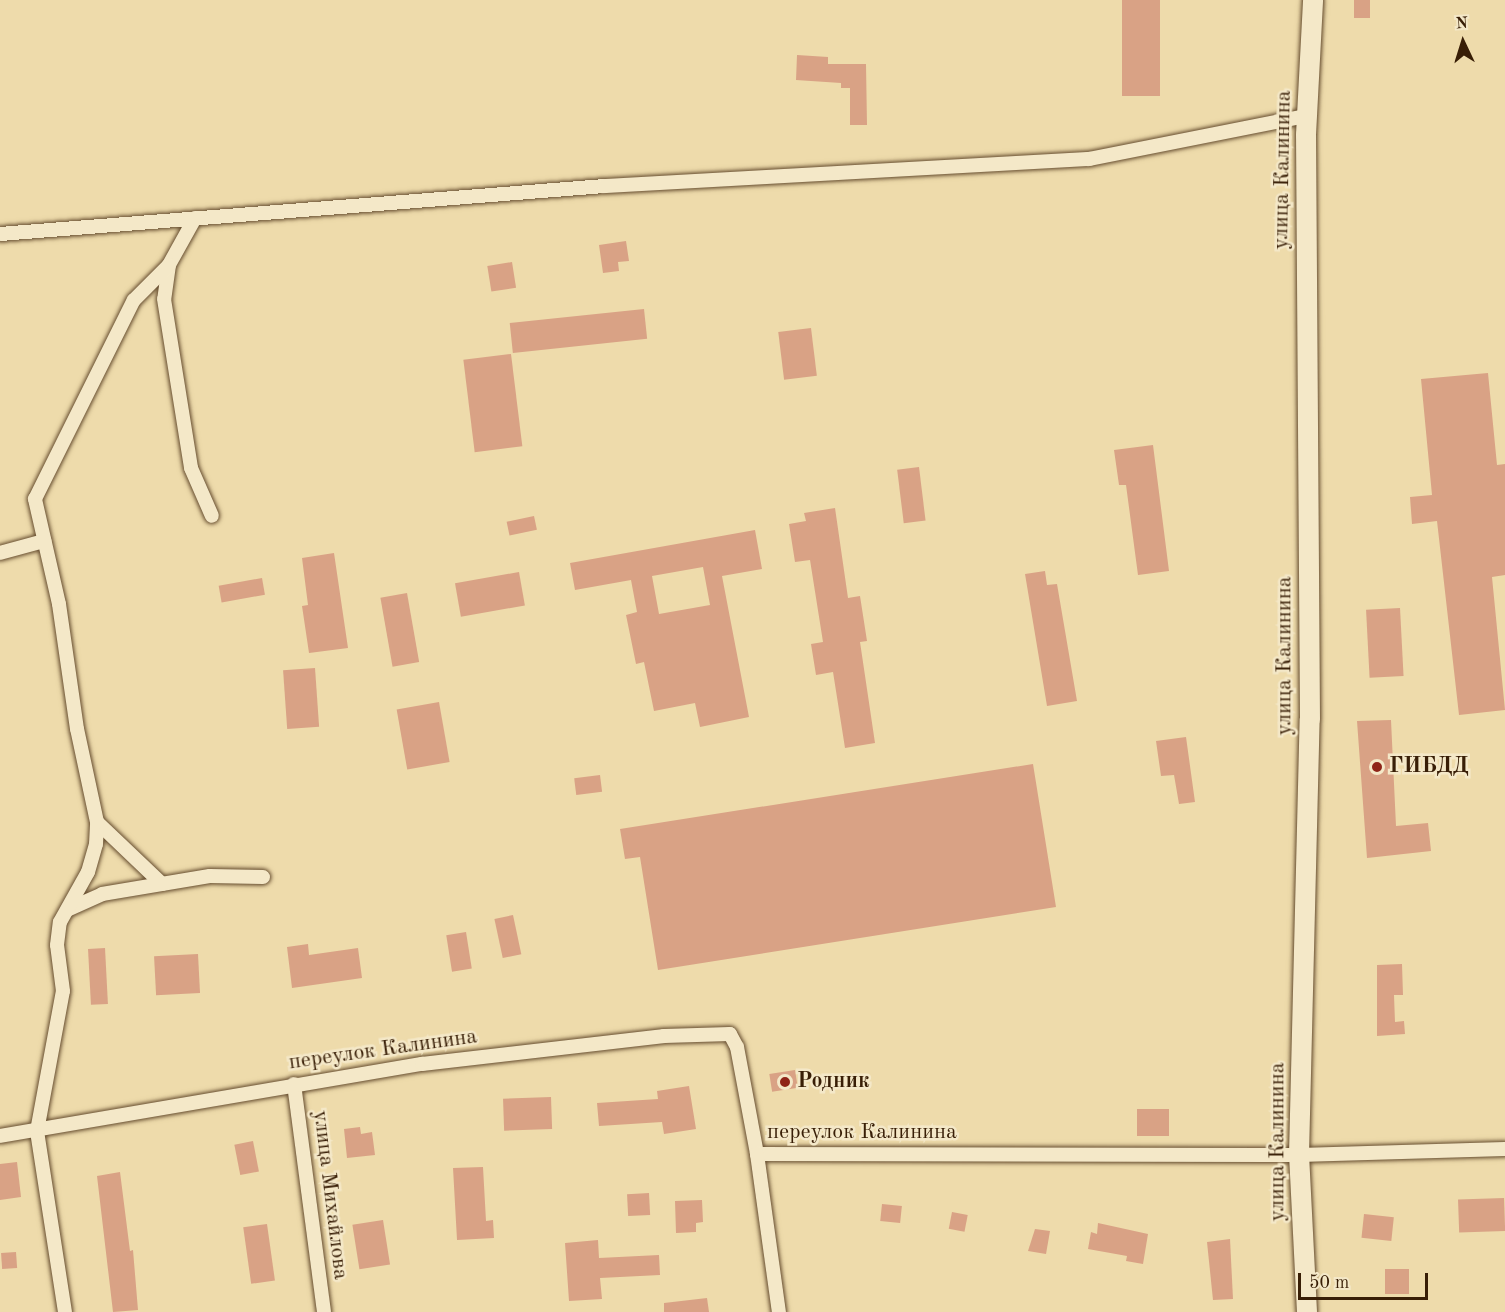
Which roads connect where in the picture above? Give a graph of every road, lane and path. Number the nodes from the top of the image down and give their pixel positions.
1 (1313, 0) edge
2 (1306, 116) junction
3 (195, 218) junction
4 (0, 234) edge
5 (169, 265) junction
6 (212, 516) dead end
7 (44, 541) junction
8 (0, 554) edge
9 (96, 822) junction
10 (263, 877) dead end
11 (162, 884) junction
12 (67, 910) junction
13 (294, 1084) junction
14 (37, 1131) junction
15 (0, 1136) edge
16 (1505, 1149) edge
17 (757, 1154) junction
18 (1299, 1155) junction
19 (65, 1312) edge
20 (324, 1312) edge
21 (779, 1312) edge
22 (1307, 1312) edge

1 - 2 street, улица Калинина
2 - 3 street
2 - 18 street, улица Калинина
3 - 4 street
3 - 5 street
5 - 6 street
5 - 7 street
7 - 8 street
7 - 9 street
9 - 11 street
9 - 12 street
10 - 11 street
11 - 12 street
12 - 14 street
13 - 14 street, переулок Калинина
13 - 17 street, переулок Калинина
13 - 20 street, улица Михайлова
14 - 15 street, переулок Калинина
14 - 19 street
16 - 18 street, переулок Калинина
17 - 18 street, переулок Калинина
17 - 21 street
18 - 22 street, улица Калинина

